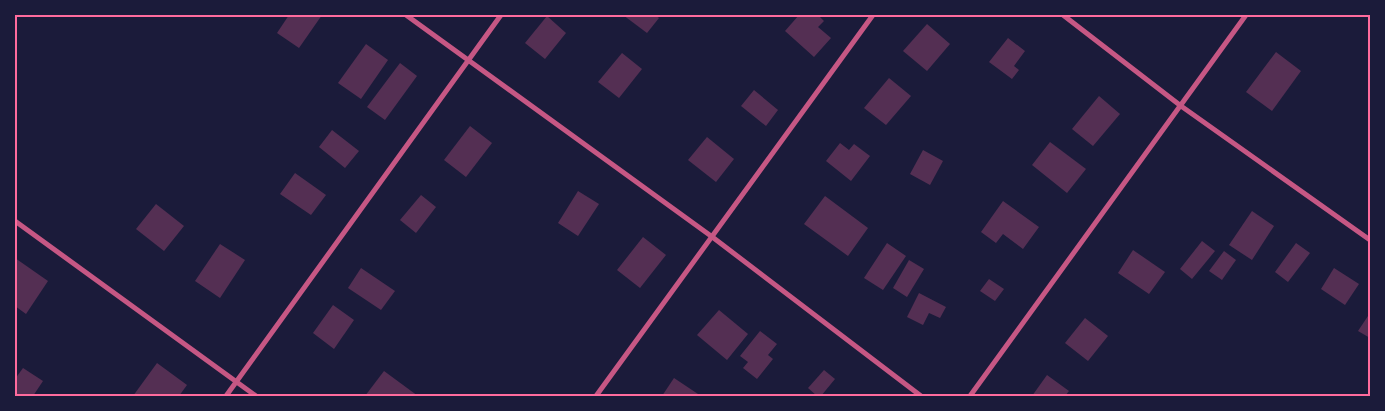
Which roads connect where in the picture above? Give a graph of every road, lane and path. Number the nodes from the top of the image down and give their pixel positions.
1 (406, 15) edge
2 (501, 15) edge
3 (873, 15) edge
4 (1063, 15) edge
5 (1246, 15) edge
6 (469, 61) junction
7 (1181, 106) junction
8 (15, 221) edge
9 (711, 236) junction
10 (1370, 240) edge
11 (236, 384) junction
12 (226, 396) edge
13 (256, 396) edge
14 (596, 396) edge
15 (920, 396) edge
16 (970, 396) edge

1 - 6 street
2 - 6 street
3 - 9 street
4 - 7 street
5 - 7 street
6 - 9 street
6 - 11 street
7 - 10 street
7 - 16 street
8 - 11 street
9 - 14 street
9 - 15 street
11 - 12 street
11 - 13 street

